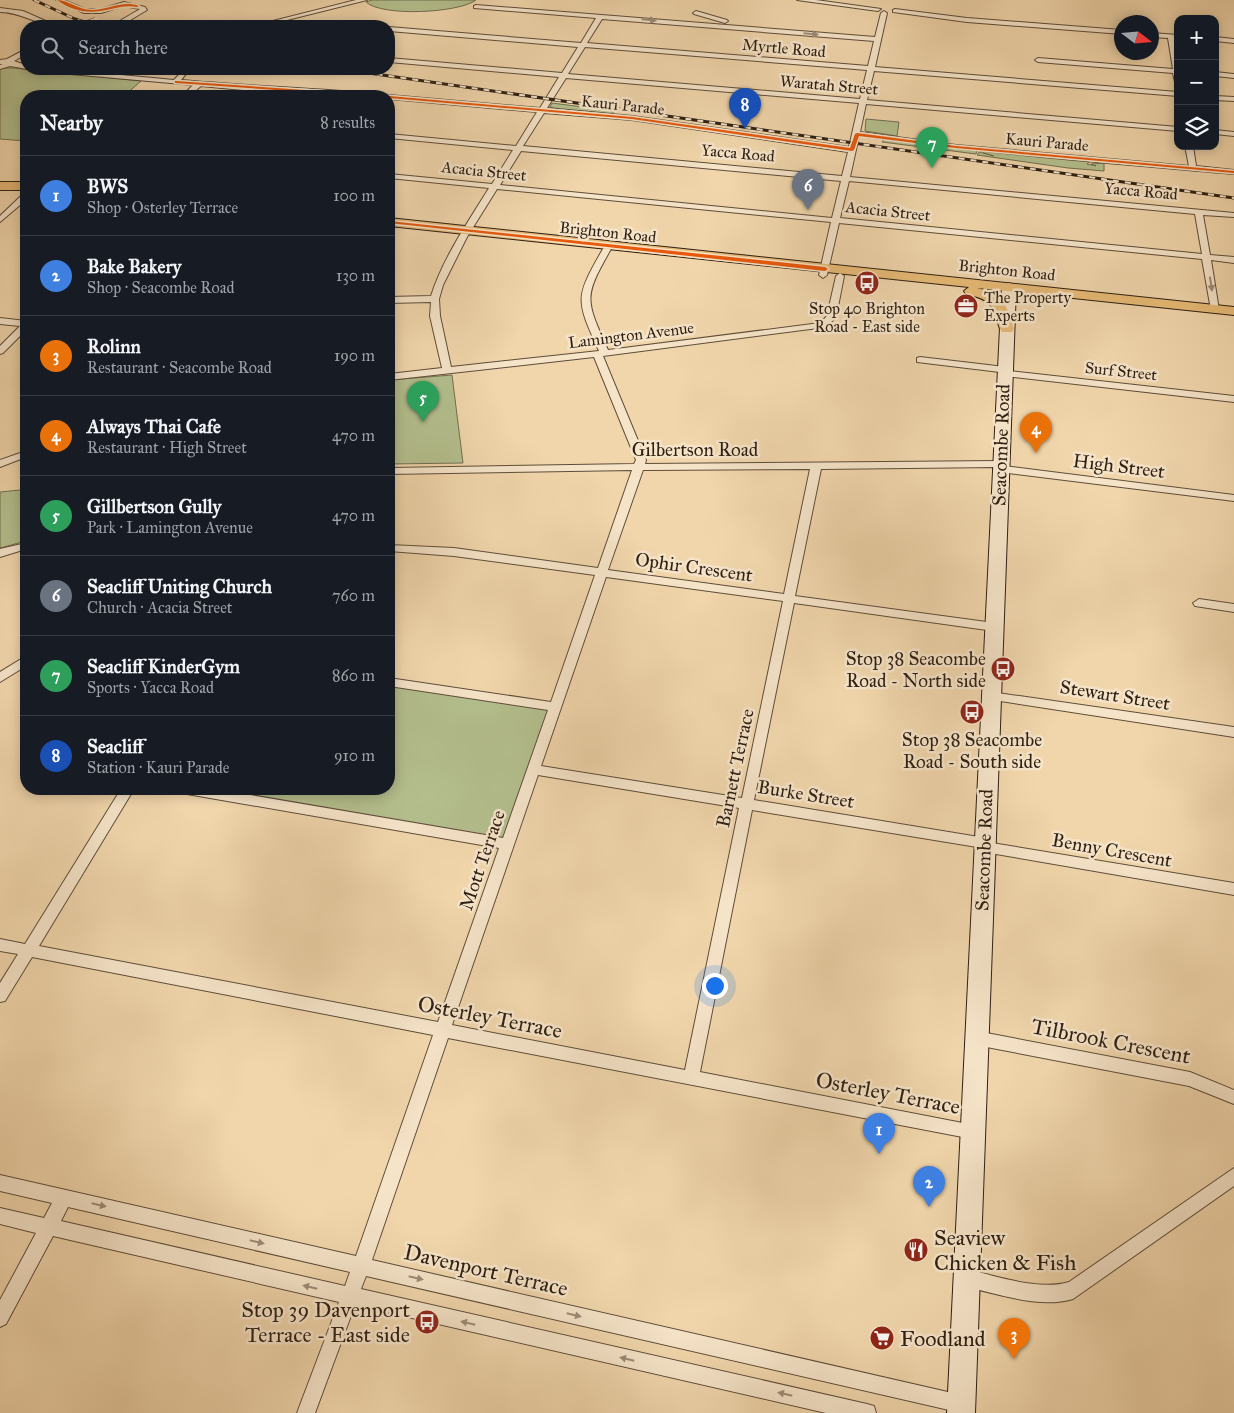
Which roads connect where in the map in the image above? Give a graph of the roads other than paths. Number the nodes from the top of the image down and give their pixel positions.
1 (59, 0) edge
2 (364, 0) edge
3 (800, 0) edge
4 (144, 3) dead end
5 (137, 6) junction
6 (476, 7) dead end
7 (0, 10) edge
8 (881, 11) junction
9 (696, 12) dead end
10 (600, 16) junction
11 (41, 20) edge
12 (99, 20) edge
13 (125, 20) edge
14 (281, 20) edge
15 (749, 28) junction
16 (395, 29) edge
17 (1114, 31) edge
18 (1159, 35) edge
19 (1174, 36) edge
20 (879, 39) junction
21 (1219, 39) edge
22 (1234, 41) edge
23 (583, 45) junction
24 (20, 55) edge
25 (1038, 60) dead end
26 (395, 61) edge
27 (0, 62) edge
28 (10, 63) junction
29 (20, 66) edge
30 (0, 67) edge
31 (872, 69) junction
32 (1174, 71) edge
33 (1219, 74) edge
34 (101, 75) edge
35 (182, 75) edge
36 (564, 76) junction
37 (1234, 76) edge
38 (176, 82) junction
39 (199, 84) junction
40 (192, 90) edge
41 (270, 90) edge
42 (1174, 94) edge
43 (395, 98) edge
44 (1219, 98) edge
45 (1234, 99) edge
46 (864, 102) junction
47 (542, 110) junction
48 (1174, 129) edge
49 (1219, 132) edge
50 (857, 134) junction
51 (1234, 134) edge
52 (395, 137) edge
53 (518, 148) junction
54 (852, 150) junction
55 (1190, 150) edge
56 (1193, 169) junction
57 (1234, 172) edge
58 (395, 177) edge
59 (846, 178) junction
60 (0, 186) edge
61 (20, 186) edge
62 (495, 187) junction
63 (0, 194) edge
64 (20, 195) edge
65 (20, 201) edge
66 (1199, 212) junction
67 (1234, 215) edge
68 (0, 220) edge
69 (836, 220) junction
70 (395, 223) edge
71 (395, 230) edge
72 (465, 234) junction
73 (607, 249) junction
74 (1207, 258) junction
75 (1234, 260) edge
76 (824, 272) junction
77 (840, 276) junction
78 (953, 288) junction
79 (1008, 296) junction
80 (436, 299) junction
81 (395, 300) edge
82 (1215, 310) junction
83 (1234, 311) edge
84 (1234, 318) edge
85 (0, 321) edge
86 (20, 324) edge
87 (1007, 329) junction
88 (20, 331) edge
89 (0, 351) edge
90 (601, 354) junction
91 (920, 360) dead end
92 (447, 371) junction
93 (1004, 372) junction
94 (395, 375) edge
95 (1234, 399) edge
96 (20, 456) edge
97 (0, 464) edge
98 (638, 466) junction
99 (816, 466) junction
100 (1000, 467) junction
101 (395, 471) edge
102 (1234, 498) edge
103 (20, 548) edge
104 (395, 548) edge
105 (0, 553) edge
106 (601, 573) junction
107 (788, 600) junction
108 (1199, 603) dead end
109 (1234, 608) edge
110 (994, 628) junction
111 (20, 664) edge
112 (0, 678) edge
113 (395, 683) edge
114 (991, 696) junction
115 (555, 707) junction
116 (1234, 732) edge
117 (533, 769) junction
118 (124, 795) edge
119 (222, 795) edge
120 (747, 804) junction
121 (507, 844) junction
122 (985, 845) junction
123 (1234, 889) edge
124 (0, 945) edge
125 (28, 950) junction
126 (0, 996) edge
127 (442, 1030) junction
128 (976, 1038) junction
129 (691, 1078) junction
130 (1234, 1097) edge
131 (973, 1132) junction
132 (1234, 1176) edge
133 (0, 1183) edge
134 (64, 1198) junction
135 (0, 1216) edge
136 (48, 1227) junction
137 (361, 1265) junction
138 (966, 1278) junction
139 (350, 1296) junction
140 (0, 1318) edge
141 (961, 1409) edge
142 (306, 1413) edge
143 (867, 1413) edge

1 - 5 street
2 - 14 street
3 - 8 street
4 - 5 street
5 - 12 street, bridge
5 - 13 street
6 - 10 street
7 - 11 street
8 - 17 street
8 - 20 street
9 - 15 street
10 -> 15 street
10 - 23 street
15 -> 20 street
16 - 23 street, Myrtle Road
18 - 19 street
20 - 31 street
21 - 22 street
23 - 31 street, Myrtle Road
23 - 36 street
24 - 28 street
25 - 32 street
26 - 36 street, Waratah Street
27 - 28 street
28 - 29 street
28 - 30 street
31 - 42 street, Myrtle Road
31 - 46 street
33 - 37 street
34 - 38 street
35 - 38 street
36 - 46 street, Waratah Street
36 - 47 street
38 - 39 street
39 - 40 street
39 - 41 street
43 - 47 street, Kauri Parade
44 - 45 street
46 - 48 street, Waratah Street
46 - 50 street
47 - 53 street
47 - 54 street, Kauri Parade
49 - 51 street
50 - 54 street
50 - 56 street, Kauri Parade
52 - 53 street, Yacca Road
53 - 59 street, Yacca Road
53 - 62 street
54 - 59 street
55 - 56 street
56 - 57 street, Kauri Parade
58 - 62 street, Acacia Street
59 - 66 street, Yacca Road
59 - 69 street
60 - 61 main road
62 - 69 street, Acacia Street
62 - 72 street
63 - 64 main road
65 - 68 street
66 - 67 street, Yacca Road
66 - 74 street
69 - 74 street, Acacia Street
69 - 76 street
70 - 72 main road, Brighton Road
71 - 72 main road, Brighton Road
72 - 73 main road, Brighton Road
72 - 80 street
73 - 76 main road, Brighton Road
73 - 90 street
74 - 75 street, Acacia Street
74 -> 82 street
76 - 77 main road, Brighton Road
76 - 79 main road, Brighton Road
77 - 78 main road, Brighton Road
77 - 90 street, Lamington Avenue
78 - 79 main road, Brighton Road
78 - 87 main road
79 - 82 main road, Brighton Road
79 - 84 main road, Brighton Road
79 - 87 main road, Seacombe Road
80 - 81 street
80 - 92 street
82 - 83 main road, Brighton Road
85 - 86 street
87 - 93 main road, Seacombe Road
88 - 89 street
90 - 92 street, Lamington Avenue
90 - 98 street
91 - 93 street, Surf Street
92 - 94 street, Lamington Avenue
93 - 95 street, Surf Street
93 - 100 main road, Seacombe Road
96 - 97 street
98 - 99 street, Gilbertson Road
98 - 101 street, Gilbertson Road
98 - 106 street, Mott Terrace
99 - 100 street, Gilbertson Road
99 - 107 street, Barnett Terrace
100 - 102 street, High Street
100 - 110 main road, Seacombe Road
103 - 105 street
104 - 106 street, Ophir Crescent
106 - 107 street, Ophir Crescent
106 - 115 street, Mott Terrace
107 - 110 street, Ophir Crescent
107 - 120 street, Barnett Terrace
108 - 109 street
110 - 114 main road, Seacombe Road
111 - 112 street
113 - 115 street
114 - 116 street, Stewart Street
114 - 122 main road, Seacombe Road
115 - 117 street, Mott Terrace
117 - 120 street, Burke Street
117 - 121 street, Mott Terrace
118 - 125 street
119 - 121 street
120 - 122 street, Burke Street
120 - 129 street, Barnett Terrace
121 - 127 street, Mott Terrace
122 - 123 street, Benny Crescent
122 - 128 main road, Seacombe Road
124 - 125 street, Osterley Terrace
125 - 126 street
125 - 127 street, Osterley Terrace
127 - 129 street, Osterley Terrace
127 - 137 street, Mott Terrace
128 - 130 street, Tilbrook Crescent
128 - 131 main road, Seacombe Road
129 - 131 street, Osterley Terrace
131 - 138 main road, Seacombe Road
132 - 138 street
133 - 134 street, Davenport Terrace
134 - 136 street
134 -> 137 street, Davenport Terrace
135 - 136 street
139 -> 136 street
136 - 140 street
137 - 139 street, Mott Terrace
137 -> 141 street, Davenport Terrace
138 - 141 main road, Seacombe Road
139 - 142 street, Mott Terrace
143 -> 139 street

